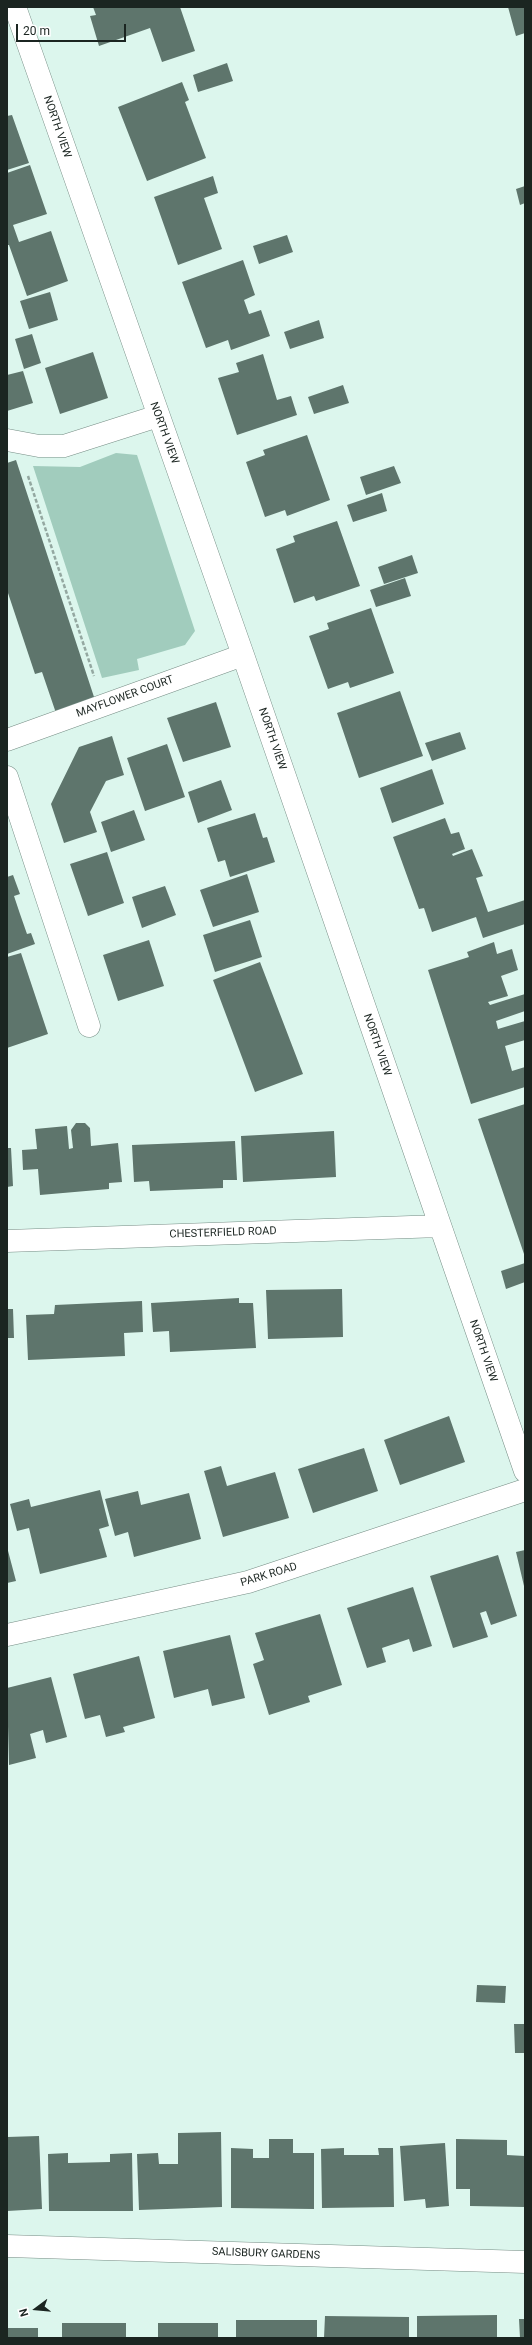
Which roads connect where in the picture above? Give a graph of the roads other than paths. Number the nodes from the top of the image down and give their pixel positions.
1 (15, 7) edge
2 (158, 416) junction
3 (12, 441) edge
4 (243, 655) junction
5 (7, 740) edge
6 (7, 777) edge
7 (89, 1026) dead end
8 (440, 1226) junction
9 (7, 1240) edge
10 (525, 1471) edge
11 (525, 1490) edge
12 (7, 1635) edge
13 (7, 2246) edge
14 (525, 2262) edge

1 - 2 street, NORTH VIEW
2 - 3 street
2 - 4 street, NORTH VIEW
4 - 5 street, MAYFLOWER COURT
4 - 8 street, NORTH VIEW
6 - 7 street
8 - 9 street, CHESTERFIELD ROAD
8 - 10 street, NORTH VIEW
11 - 12 street, PARK ROAD
13 - 14 street, SALISBURY GARDENS

